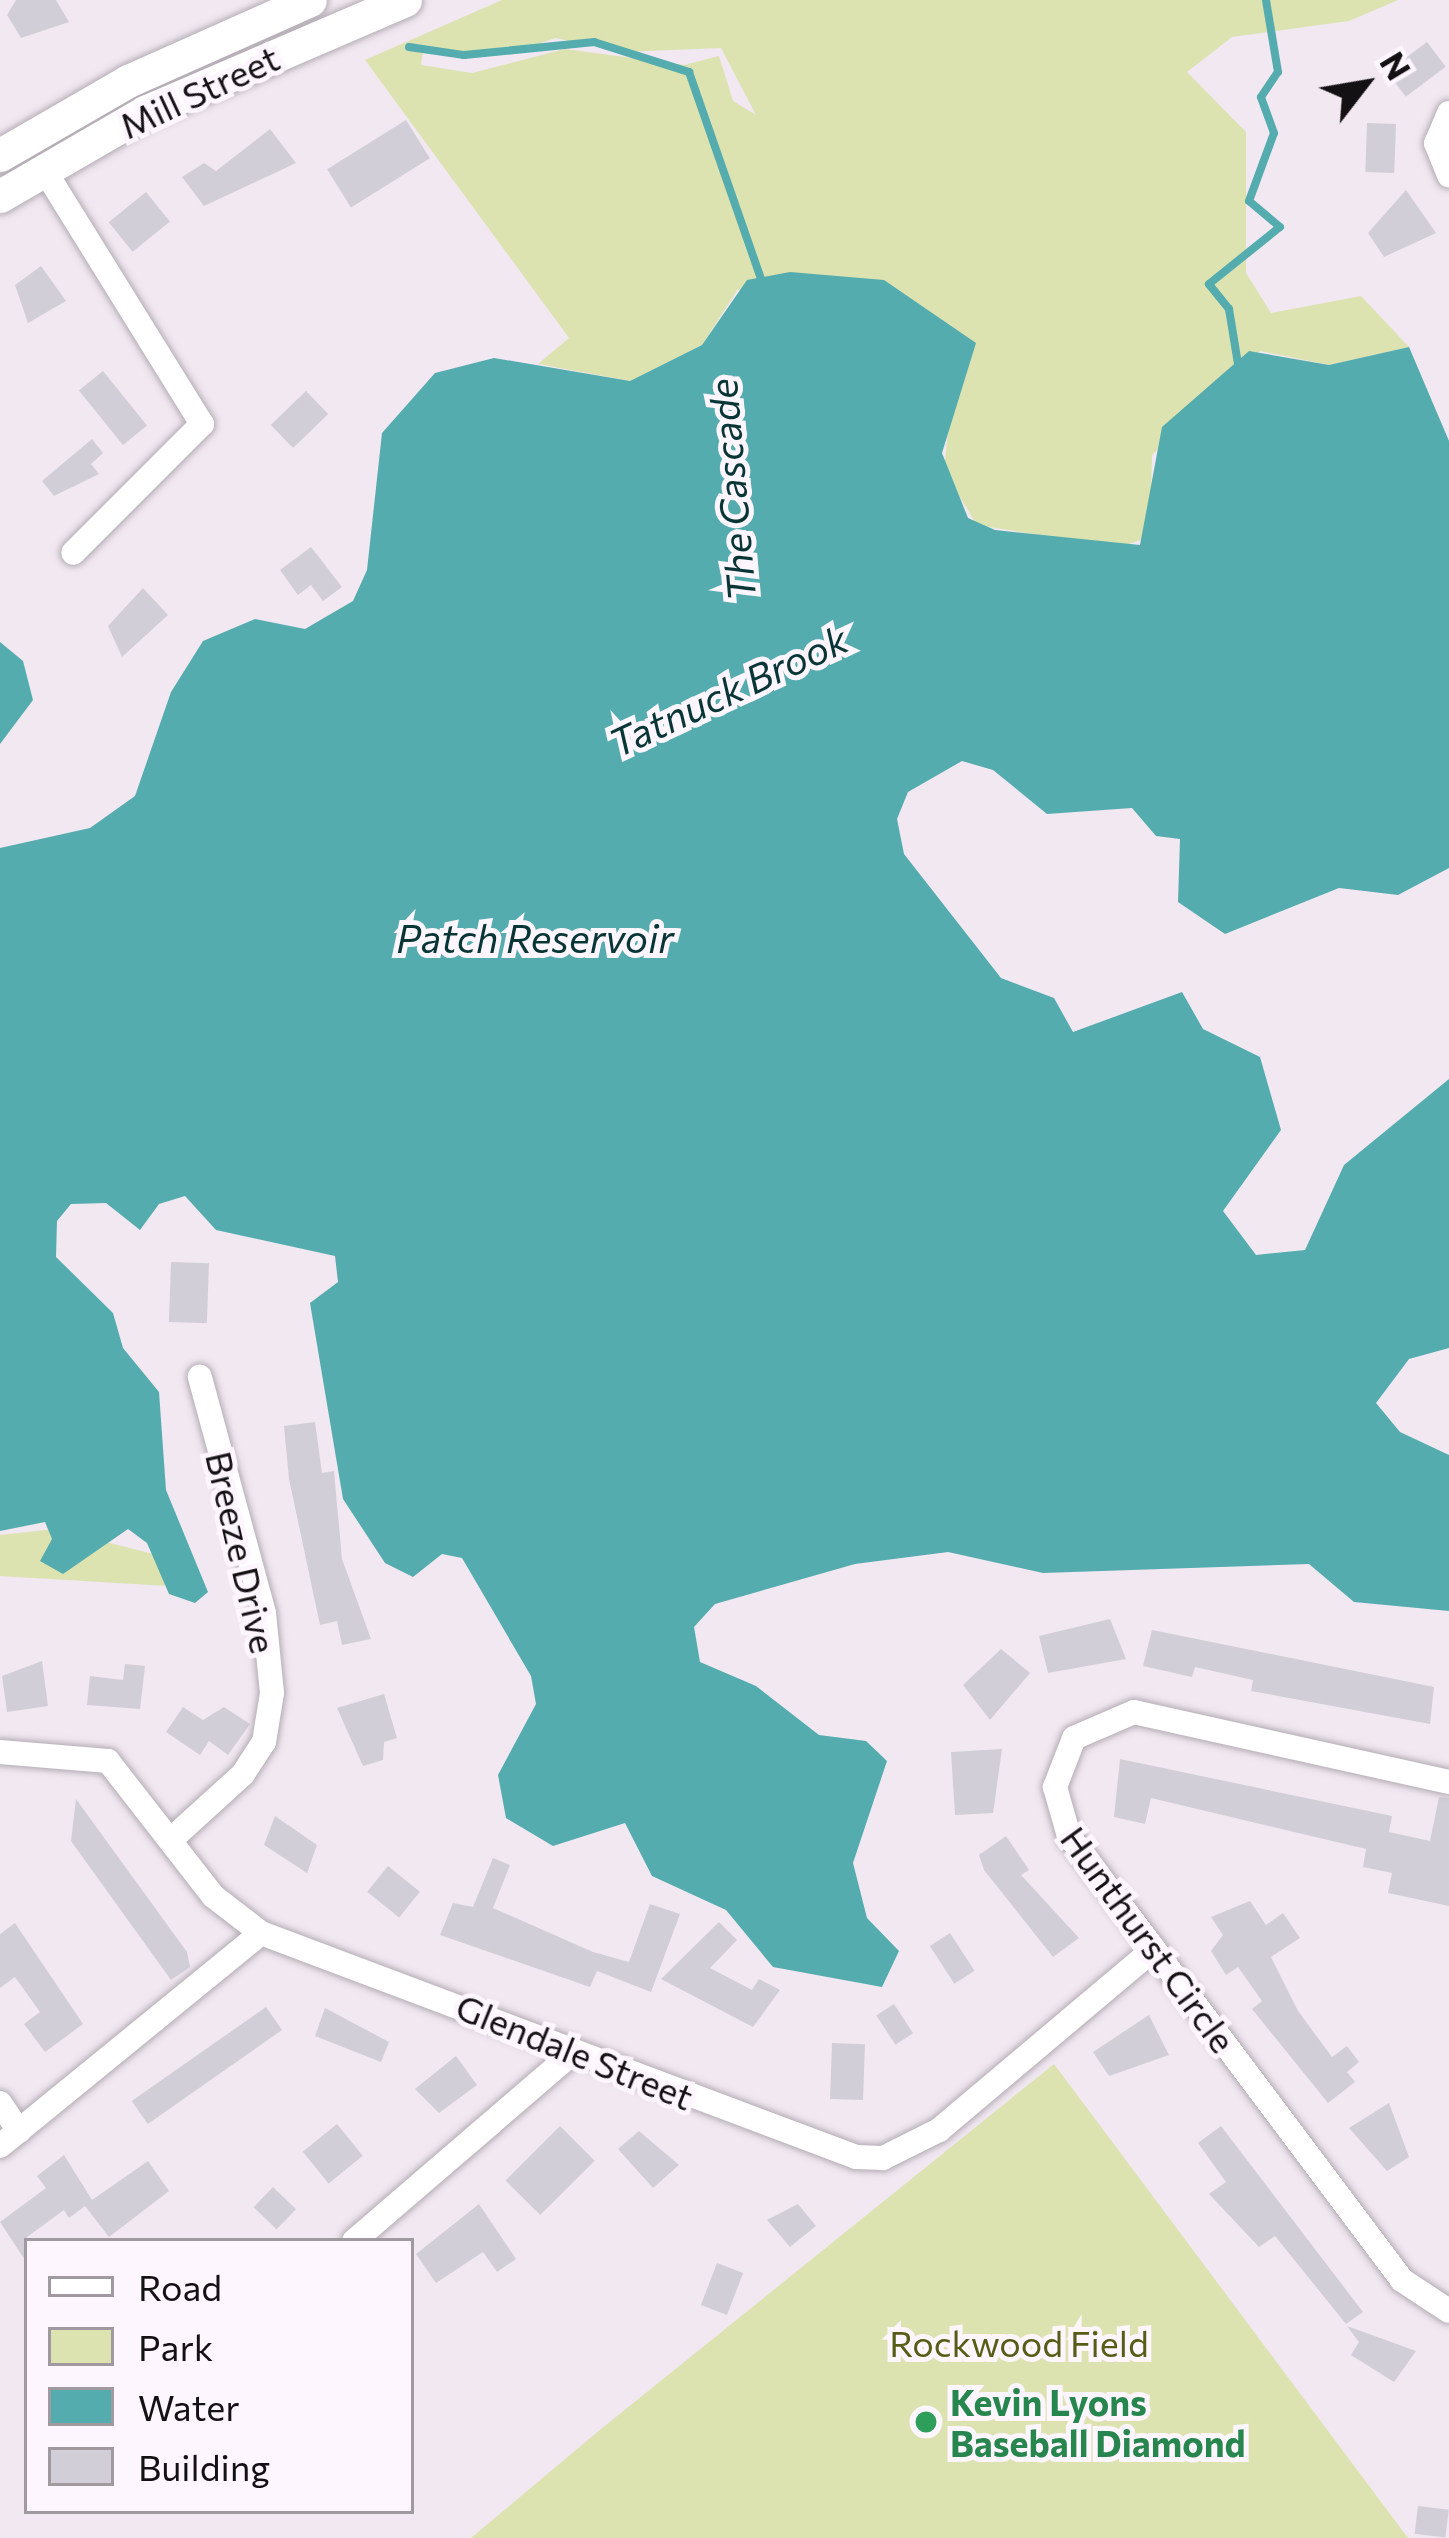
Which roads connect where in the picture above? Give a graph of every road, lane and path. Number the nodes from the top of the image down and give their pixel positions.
1 (310, 0) edge
2 (405, 0) edge
3 (1449, 113) edge
4 (0, 155) edge
5 (45, 170) junction
6 (1449, 176) edge
7 (0, 196) edge
8 (73, 553) dead end
9 (200, 1377) dead end
10 (0, 1752) edge
11 (1449, 1783) edge
12 (176, 1835) junction
13 (261, 1933) junction
14 (1154, 1949) junction
15 (574, 2051) junction
16 (0, 2103) edge
17 (9, 2138) edge
18 (357, 2238) edge
19 (1449, 2311) edge

1 - 4 main road, Mill Street
2 - 5 main road, Mill Street
3 - 6 street
5 - 7 main road, Mill Street
5 - 8 street
9 - 12 street, Breeze Drive
10 - 12 street, Glendale Street
11 - 14 street, Hunthurst Circle
12 - 13 street, Glendale Street
13 - 15 street, Glendale Street
13 - 17 street
14 - 15 street, Glendale Street
14 - 19 street, Hunthurst Circle
15 - 18 street
16 - 17 street

